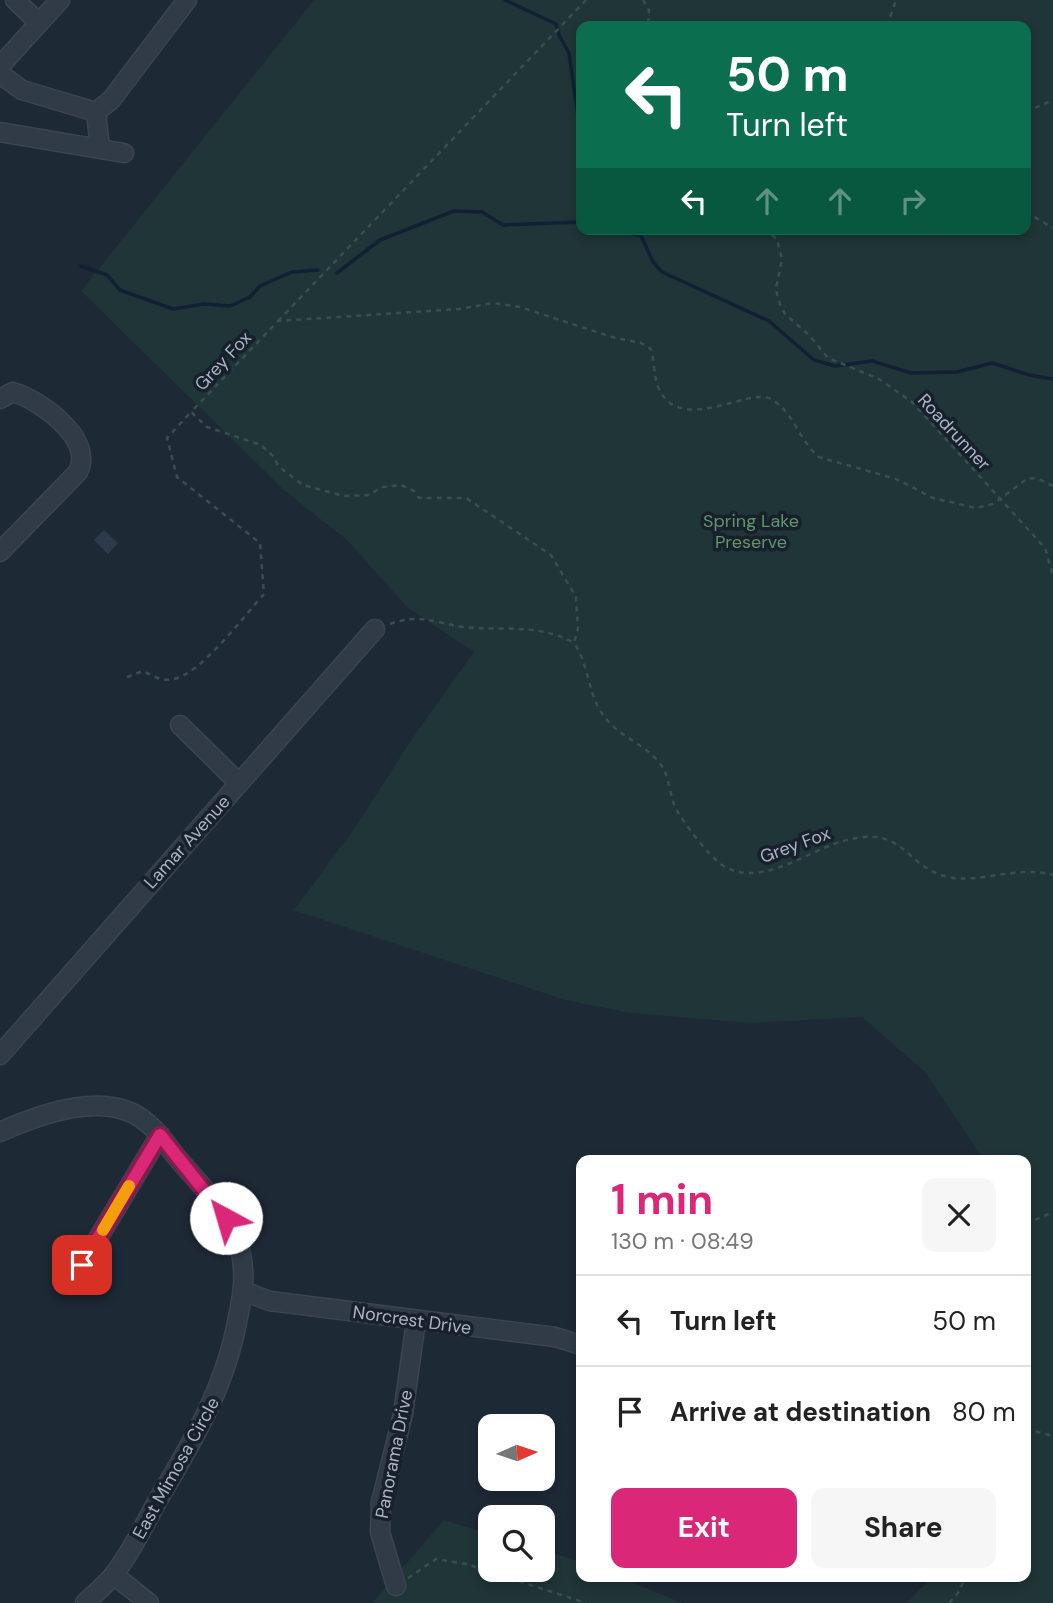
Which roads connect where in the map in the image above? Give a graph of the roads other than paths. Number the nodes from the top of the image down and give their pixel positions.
1 (15, 0) edge
2 (60, 0) edge
3 (187, 0) edge
4 (38, 22) junction
5 (0, 66) edge
6 (0, 74) edge
7 (96, 112) junction
8 (0, 132) edge
9 (100, 148) junction
10 (124, 153) dead end
11 (0, 399) edge
12 (0, 552) edge
13 (375, 629) road end
14 (180, 725) dead end
15 (239, 783) junction
16 (0, 1055) edge
17 (0, 1132) edge
18 (160, 1135) junction
19 (82, 1265) dead end
20 (243, 1291) junction
21 (416, 1321) junction
22 (576, 1343) edge
23 (114, 1575) junction
24 (396, 1586) road end
25 (85, 1603) edge
26 (149, 1603) edge

1 - 4 street
2 - 4 street
3 - 7 street
4 - 5 street
6 - 7 street
7 - 9 street
8 - 9 street
9 - 10 street
11 - 12 street
13 - 15 street, Lamar Avenue
14 - 15 street
15 - 16 street, Lamar Avenue
17 - 18 street, East Mimosa Circle
18 - 19 street
18 - 20 street, East Mimosa Circle
20 - 21 street, Norcrest Drive
20 - 23 street, East Mimosa Circle
21 - 22 street, Norcrest Drive
21 - 24 street, Panorama Drive
23 - 25 street, East Mimosa Circle
23 - 26 street

